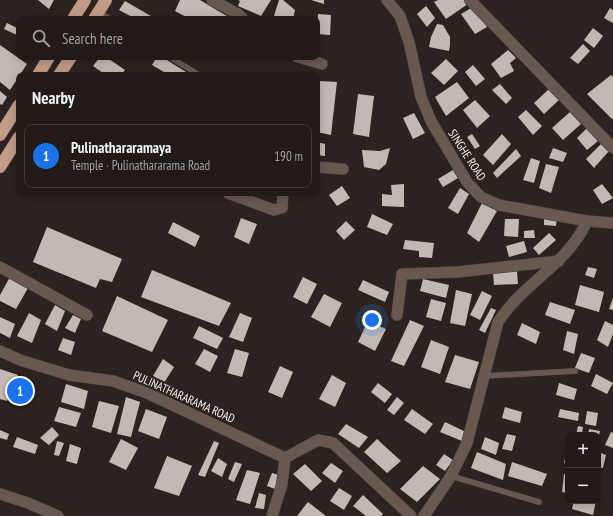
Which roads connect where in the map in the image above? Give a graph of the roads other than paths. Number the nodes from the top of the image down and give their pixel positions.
1 (85, 0) edge
2 (106, 0) edge
3 (212, 0) edge
4 (470, 0) edge
5 (390, 1) edge
6 (75, 16) edge
7 (96, 16) edge
8 (240, 16) edge
9 (47, 60) edge
10 (68, 60) edge
11 (175, 60) edge
12 (308, 60) edge
13 (322, 64) dead end
14 (40, 72) edge
15 (61, 72) edge
16 (194, 72) edge
17 (16, 110) edge
18 (0, 135) edge
19 (16, 142) edge
20 (613, 148) edge
21 (0, 167) edge
22 (320, 167) edge
23 (343, 169) dead end
24 (236, 196) edge
25 (283, 196) edge
26 (587, 221) junction
27 (613, 223) edge
28 (559, 261) junction
29 (0, 266) edge
30 (87, 315) dead end
31 (397, 315) dead end
32 (0, 351) edge
33 (575, 371) dead end
34 (483, 376) junction
35 (285, 458) junction
36 (451, 476) junction
37 (0, 494) edge
38 (539, 502) dead end
39 (58, 516) edge
40 (272, 516) edge
41 (411, 516) edge
42 (424, 516) edge

1 - 6 highway
2 - 7 highway
3 - 8 street
4 - 20 street
5 - 26 street, SINGHE ROAD
9 - 14 highway
10 - 15 highway
11 - 16 lane
12 - 13 street
17 - 18 highway
19 - 21 highway
22 - 23 street
24 - 25 street
26 - 27 street, SINGHE ROAD
26 - 28 street
28 - 31 street
28 - 34 street
29 - 30 street
32 - 35 street, PULINATHARARAMA ROAD
33 - 34 lane
34 - 36 street
35 - 40 street
35 - 41 street
36 - 38 lane
36 - 42 street
37 - 39 street

